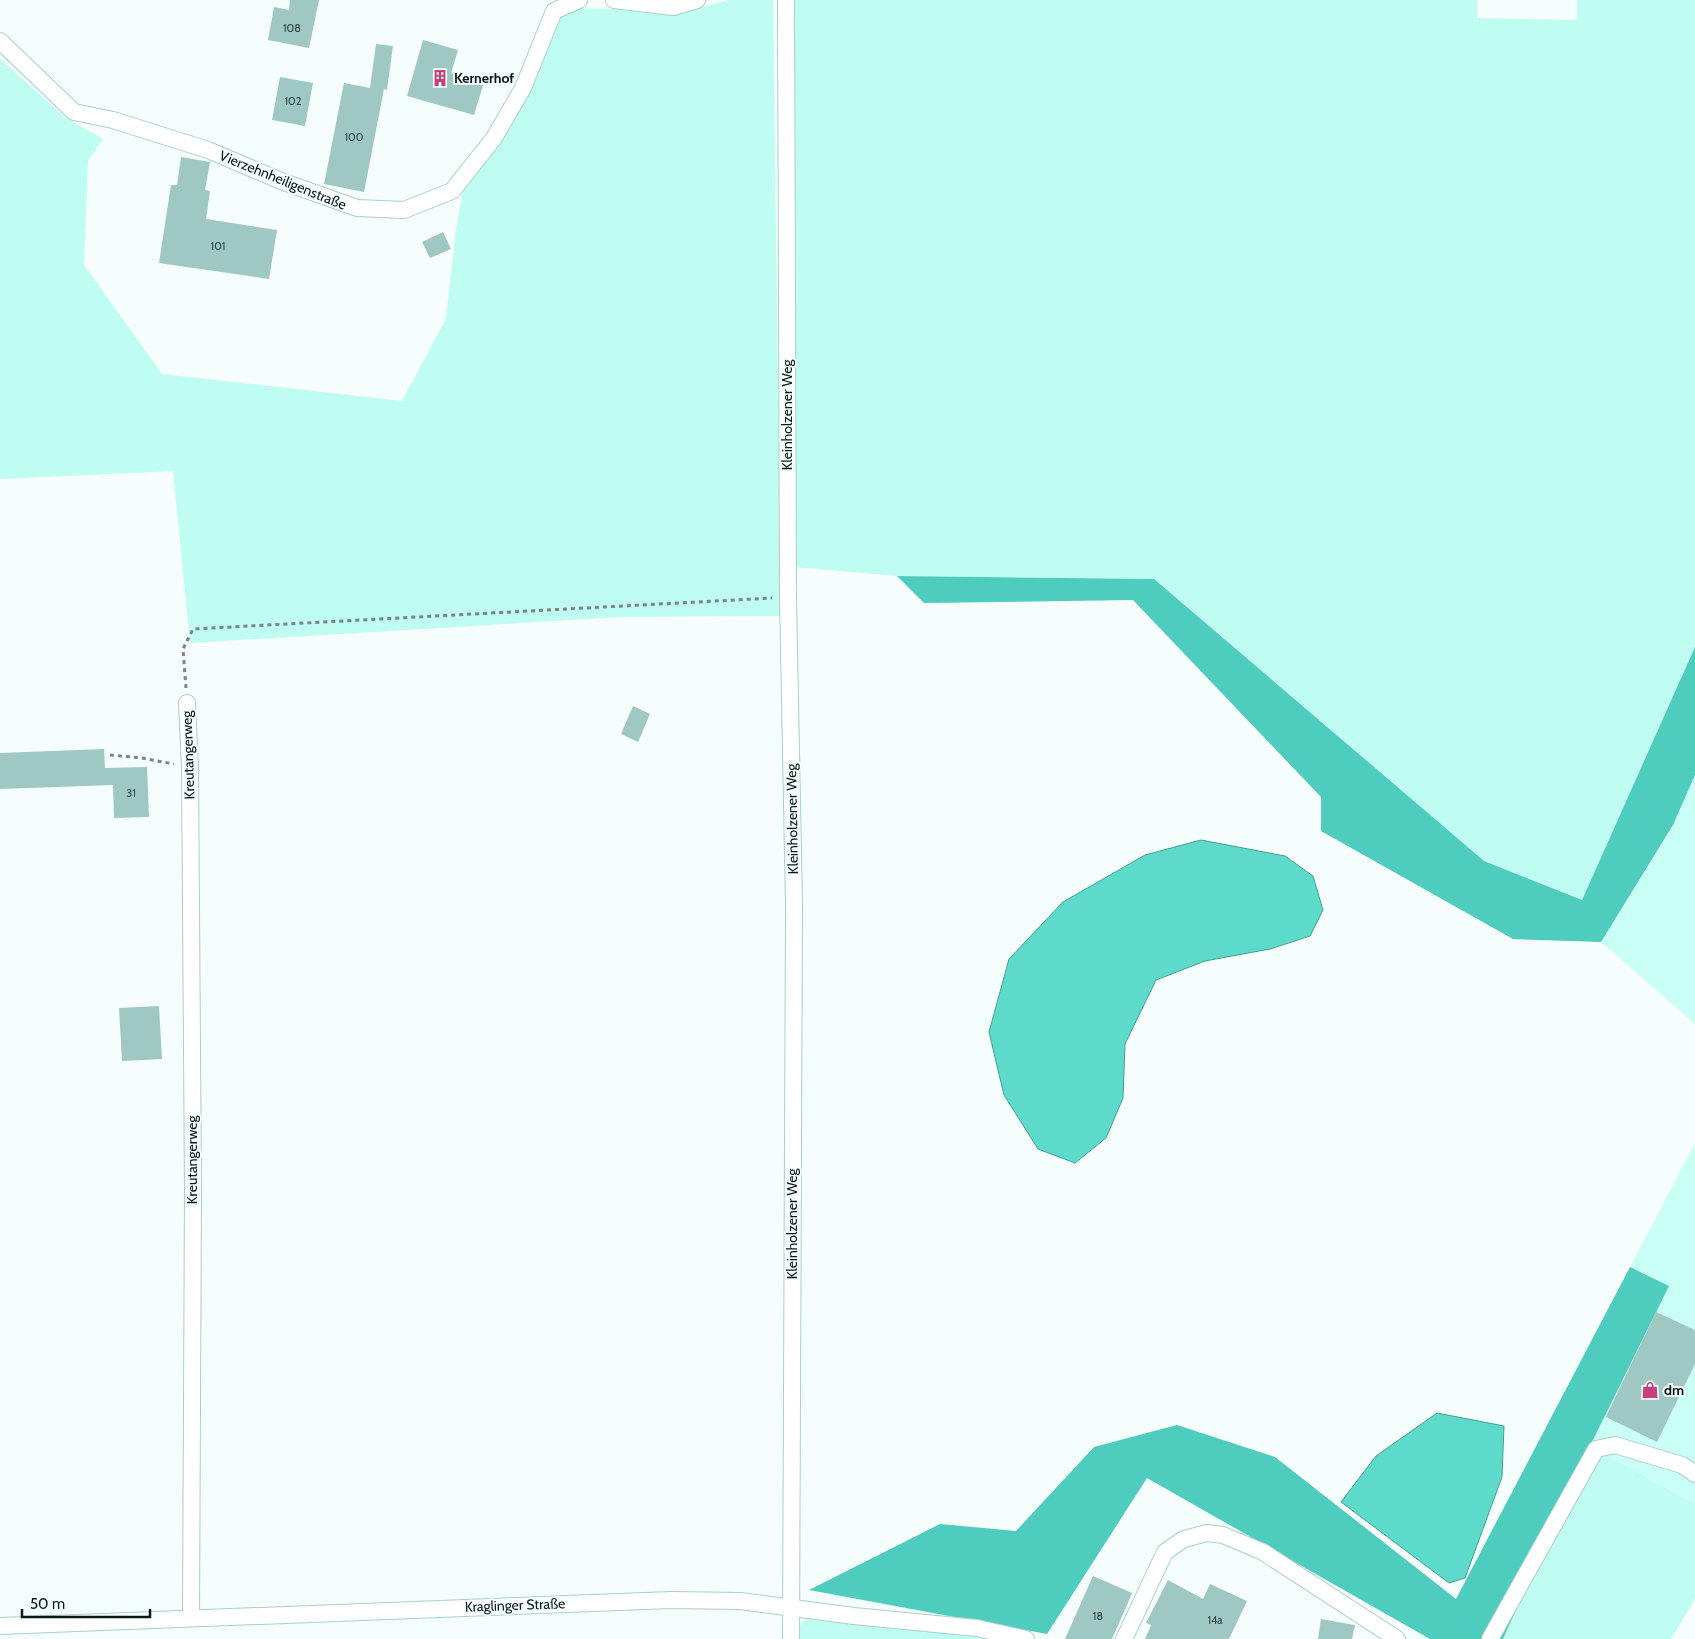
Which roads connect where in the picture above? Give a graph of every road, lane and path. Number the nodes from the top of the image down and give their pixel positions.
1 (579, 0) edge
2 (614, 0) edge
3 (697, 0) edge
4 (786, 0) edge
5 (0, 41) edge
6 (788, 598) junction
7 (187, 703) joint
8 (110, 755) dead end
9 (190, 767) junction
10 (1695, 1474) edge
11 (790, 1608) junction
12 (191, 1617) junction
13 (0, 1626) edge
14 (791, 1639) edge
15 (1026, 1639) edge
16 (1124, 1639) edge
17 (1397, 1639) edge
18 (1490, 1639) edge

1 - 5 street, Vierzehnheiligenstraße
2 - 3 street
4 - 6 street, Kleinholzener Weg
6 - 7 path
6 - 11 street, Kleinholzener Weg
7 - 9 street, Kreutangerweg
8 - 9 path
9 - 12 street, Kreutangerweg
10 - 18 street
11 - 12 street, Kraglinger Straße
11 - 14 street, Kleinholzener Weg
11 - 15 street, Kraglinger Straße
12 - 13 street, Kraglinger Straße
16 - 17 street

